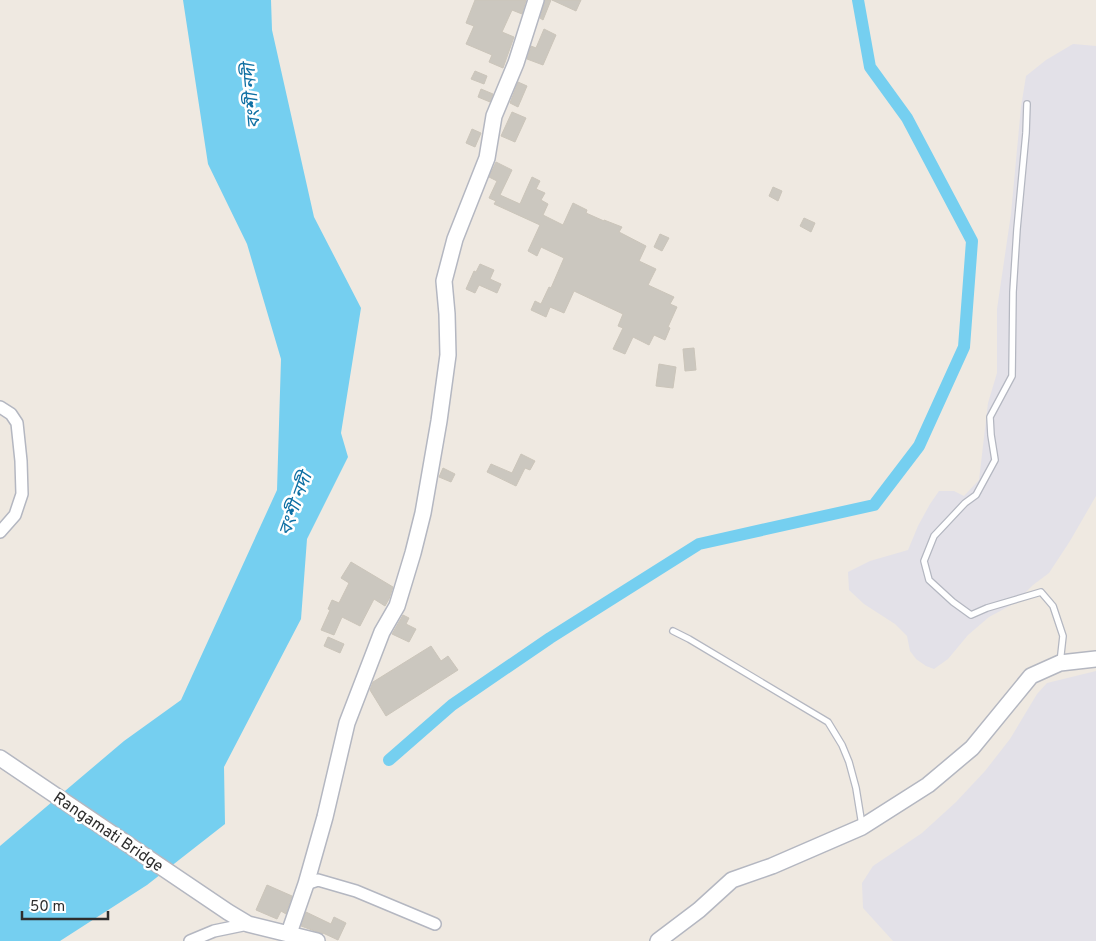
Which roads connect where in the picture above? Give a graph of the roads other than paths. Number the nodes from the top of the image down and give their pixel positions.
1 (536, 0) edge
2 (1027, 104) dead end
3 (0, 407) edge
4 (0, 532) edge
5 (673, 631) dead end
6 (1096, 659) edge
7 (1060, 663) junction
8 (4, 760) edge
9 (862, 827) junction
10 (306, 884) junction
11 (248, 924) junction
12 (435, 924) dead end
13 (289, 933) junction
14 (190, 941) edge
15 (317, 941) edge
16 (658, 941) edge

1 - 10 street
2 - 7 lane
3 - 4 street
5 - 9 lane
6 - 7 street
7 - 9 street
8 - 11 street, Rangamati Bridge
9 - 16 street
10 - 12 street
10 - 13 street
11 - 13 street, Rangamati Bridge
11 - 14 street
13 - 15 street, Rangamati Bridge

